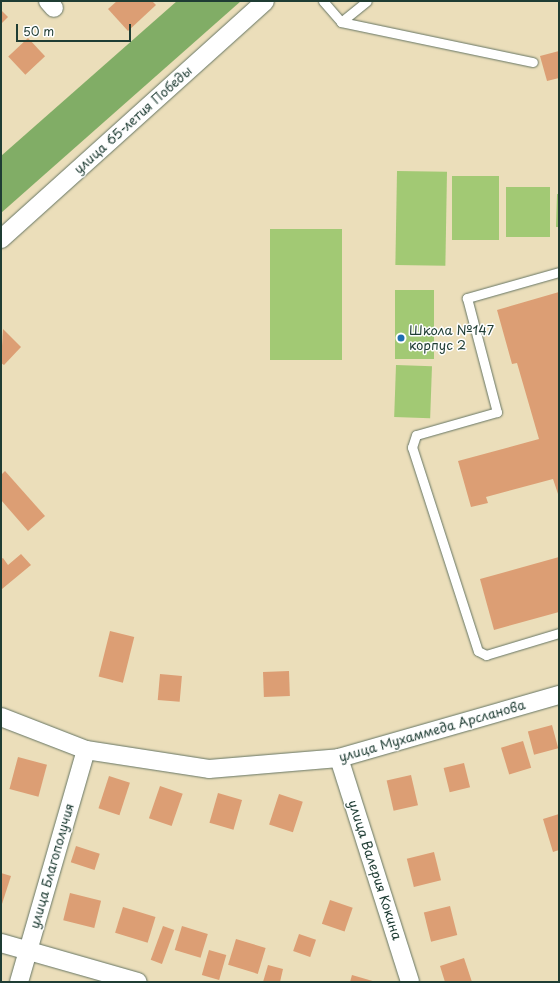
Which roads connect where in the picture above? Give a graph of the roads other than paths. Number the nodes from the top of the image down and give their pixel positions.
1 (265, 1) edge
2 (323, 1) edge
3 (367, 1) edge
4 (342, 22) junction
5 (533, 62) dead end
6 (1, 239) edge
7 (559, 272) edge
8 (559, 634) edge
9 (559, 695) edge
10 (1, 717) edge
11 (86, 750) junction
12 (339, 758) junction
13 (1, 943) edge
14 (28, 950) junction
15 (19, 982) edge
16 (138, 982) edge
17 (410, 982) edge

1 - 6 street, улица 65-летия Победы
2 - 4 lane
3 - 4 lane
4 - 5 lane
7 - 8 lane
9 - 12 street, улица Мухаммеда Арсланова
10 - 11 street, улица Мухаммеда Арсланова
11 - 12 street, улица Мухаммеда Арсланова
11 - 14 street, улица Благополучия
12 - 17 street, улица Валерия Кокина
13 - 14 street
14 - 15 street, улица Благополучия
14 - 16 street

